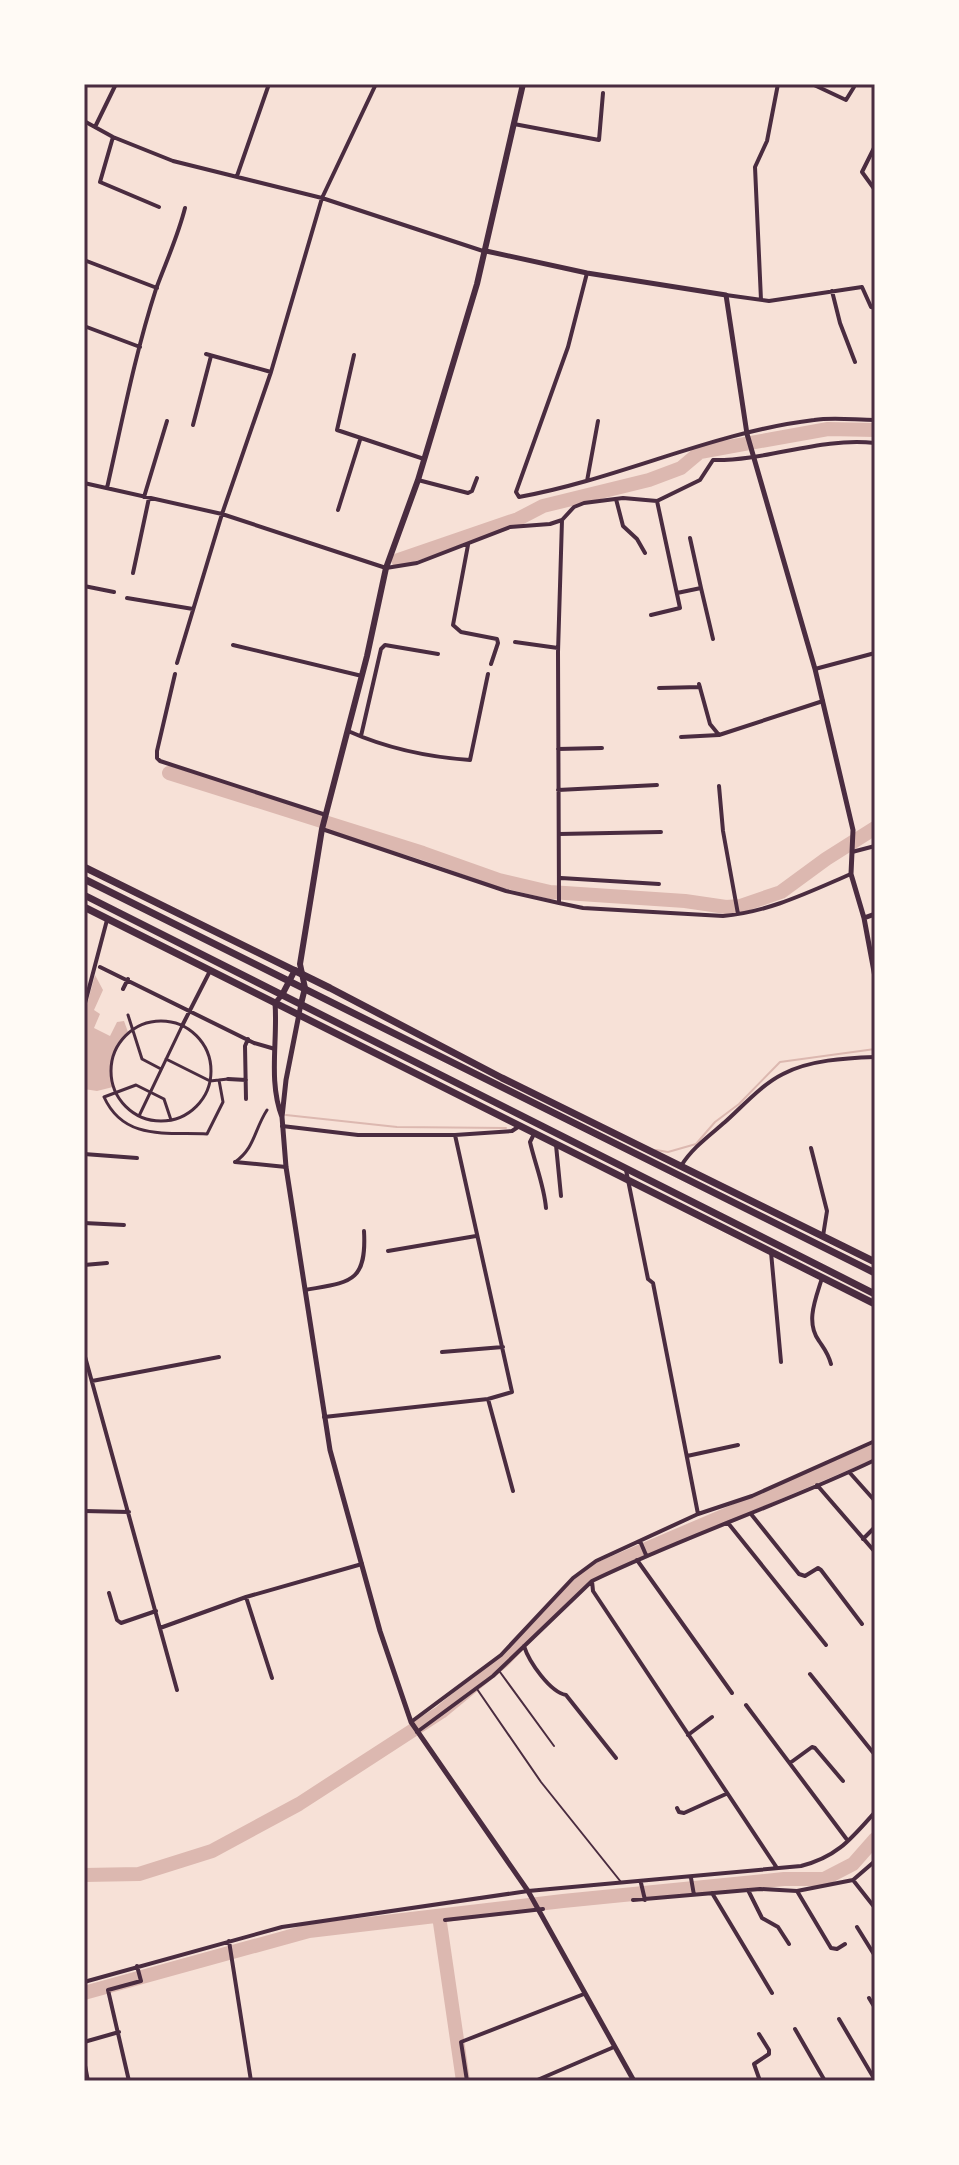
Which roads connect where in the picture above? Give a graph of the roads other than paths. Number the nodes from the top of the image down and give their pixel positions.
1 (116, 84) edge
2 (269, 84) edge
3 (376, 84) edge
4 (523, 84) edge
5 (778, 84) edge
6 (812, 84) edge
7 (854, 87) dead end
8 (603, 93) dead end
9 (84, 121) edge
10 (513, 124) junction
11 (95, 127) junction
12 (113, 137) junction
13 (875, 146) edge
14 (237, 176) junction
15 (875, 190) edge
16 (322, 198) junction
17 (159, 207) dead end
18 (185, 208) dead end
19 (486, 251) junction
20 (84, 260) edge
21 (587, 273) junction
22 (157, 288) junction
23 (832, 291) junction
24 (726, 295) junction
25 (761, 300) junction
26 (875, 308) edge
27 (84, 326) edge
28 (140, 347) junction
29 (354, 355) dead end
30 (855, 362) dead end
31 (271, 372) junction
32 (875, 420) edge
33 (167, 421) dead end
34 (598, 421) dead end
35 (193, 425) dead end
36 (748, 436) junction
37 (360, 440) junction
38 (875, 443) edge
39 (753, 456) junction
40 (424, 459) junction
41 (477, 478) dead end
42 (418, 480) junction
43 (587, 481) junction
44 (84, 483) edge
45 (107, 488) junction
46 (146, 498) junction
47 (616, 499) junction
48 (657, 501) junction
49 (338, 510) dead end
50 (222, 514) junction
51 (562, 520) junction
52 (690, 538) dead end
53 (468, 545) junction
54 (645, 553) dead end
55 (386, 568) junction
56 (133, 573) dead end
57 (84, 586) edge
58 (701, 588) junction
59 (114, 592) dead end
60 (677, 593) junction
61 (127, 598) dead end
62 (193, 609) junction
63 (651, 615) dead end
64 (713, 639) dead end
65 (515, 642) dead end
66 (233, 645) dead end
67 (558, 648) junction
68 (875, 653) edge
69 (438, 654) dead end
70 (177, 663) dead end
71 (491, 664) dead end
72 (815, 669) junction
73 (175, 674) dead end
74 (488, 674) dead end
75 (362, 676) junction
76 (659, 688) dead end
77 (823, 701) junction
78 (348, 731) junction
79 (719, 735) junction
80 (361, 736) junction
81 (681, 737) dead end
82 (602, 748) dead end
83 (558, 749) junction
84 (657, 785) dead end
85 (719, 786) dead end
86 (558, 790) junction
87 (326, 816) junction
88 (323, 828) junction
89 (661, 832) dead end
90 (559, 834) junction
91 (875, 846) edge
92 (852, 850) junction
93 (84, 867) edge
94 (851, 874) junction
95 (84, 879) edge
96 (561, 881) junction
97 (659, 884) dead end
98 (84, 895) edge
99 (559, 903) junction
100 (84, 907) edge
101 (737, 912) junction
102 (875, 914) edge
103 (864, 918) junction
104 (107, 919) junction
105 (300, 964) junction
106 (100, 967) dead end
107 (210, 970) junction
108 (294, 971) junction
109 (303, 976) junction
110 (875, 977) edge
111 (128, 979) junction
112 (289, 980) junction
113 (86, 982) edge
114 (305, 988) junction
115 (123, 989) dead end
116 (282, 995) junction
117 (275, 1003) junction
118 (301, 1004) junction
119 (84, 1007) edge
120 (190, 1010) junction
121 (299, 1014) junction
122 (128, 1015) dead end
123 (182, 1026) junction
124 (132, 1030) junction
125 (248, 1039) junction
126 (275, 1049) junction
127 (875, 1057) edge
128 (166, 1059) junction
129 (161, 1069) junction
130 (228, 1079) joint
131 (219, 1080) junction
132 (246, 1080) junction
133 (210, 1081) junction
134 (115, 1092) junction
135 (150, 1092) junction
136 (246, 1099) dead end
137 (267, 1110) dead end
138 (139, 1116) junction
139 (282, 1117) junction
140 (171, 1120) junction
141 (282, 1126) junction
142 (518, 1126) junction
143 (534, 1134) junction
144 (455, 1135) junction
145 (556, 1145) junction
146 (811, 1148) dead end
147 (84, 1154) edge
148 (137, 1158) dead end
149 (235, 1162) joint
150 (286, 1167) junction
151 (626, 1170) junction
152 (678, 1170) junction
153 (628, 1181) junction
154 (561, 1196) dead end
155 (546, 1208) dead end
156 (84, 1223) edge
157 (124, 1225) dead end
158 (364, 1231) dead end
159 (476, 1236) junction
160 (823, 1236) junction
161 (388, 1251) dead end
162 (771, 1252) junction
163 (875, 1262) edge
164 (107, 1263) dead end
165 (84, 1265) edge
166 (875, 1273) edge
167 (822, 1278) junction
168 (305, 1290) junction
169 (875, 1294) edge
170 (875, 1304) edge
171 (503, 1347) junction
172 (442, 1352) dead end
173 (84, 1353) edge
174 (219, 1357) dead end
175 (781, 1362) dead end
176 (831, 1364) dead end
177 (92, 1381) junction
178 (488, 1399) junction
179 (324, 1417) junction
180 (875, 1441) edge
181 (738, 1445) dead end
182 (687, 1456) junction
183 (875, 1460) edge
184 (850, 1472) junction
185 (817, 1485) junction
186 (513, 1491) dead end
187 (875, 1501) edge
188 (84, 1511) edge
189 (129, 1512) junction
190 (698, 1514) junction
191 (751, 1514) junction
192 (728, 1523) junction
193 (875, 1527) edge
194 (863, 1539) junction
195 (640, 1541) junction
196 (875, 1552) edge
197 (646, 1555) junction
198 (637, 1560) junction
199 (362, 1564) junction
200 (592, 1581) junction
201 (109, 1593) dead end
202 (246, 1597) junction
203 (156, 1611) junction
204 (862, 1624) dead end
205 (160, 1628) junction
206 (826, 1645) dead end
207 (524, 1646) junction
208 (499, 1671) junction
209 (810, 1674) dead end
210 (272, 1678) dead end
211 (476, 1688) junction
212 (177, 1690) dead end
213 (732, 1693) dead end
214 (746, 1705) dead end
215 (712, 1717) dead end
216 (411, 1722) junction
217 (417, 1731) junction
218 (688, 1735) junction
219 (554, 1746) dead end
220 (875, 1755) edge
221 (616, 1758) dead end
222 (790, 1763) junction
223 (843, 1781) dead end
224 (726, 1794) junction
225 (677, 1808) dead end
226 (875, 1812) edge
227 (849, 1841) junction
228 (875, 1861) edge
229 (777, 1868) junction
230 (691, 1877) junction
231 (853, 1880) junction
232 (641, 1882) junction
233 (622, 1884) junction
234 (748, 1890) junction
235 (797, 1891) junction
236 (712, 1893) junction
237 (529, 1894) junction
238 (694, 1895) junction
239 (633, 1900) dead end
240 (645, 1900) junction
241 (875, 1908) edge
242 (538, 1909) junction
243 (445, 1920) dead end
244 (857, 1927) dead end
245 (230, 1943) junction
246 (789, 1944) dead end
247 (845, 1944) dead end
248 (875, 1956) edge
249 (138, 1969) junction
250 (84, 1982) edge
251 (772, 1993) dead end
252 (584, 1994) junction
253 (869, 1998) dead end
254 (875, 2008) edge
255 (839, 2019) dead end
256 (795, 2029) dead end
257 (119, 2032) junction
258 (759, 2034) dead end
259 (84, 2042) edge
260 (614, 2047) junction
261 (84, 2060) edge
262 (875, 2080) edge
263 (88, 2081) edge
264 (129, 2081) edge
265 (251, 2081) edge
266 (467, 2081) edge
267 (537, 2081) edge
268 (634, 2081) edge
269 (760, 2081) edge
270 (825, 2081) edge

1 - 11 street
2 - 14 street
3 - 16 street
4 - 10 main road
5 - 25 street
6 - 7 street
8 - 10 street
9 - 11 street
10 - 19 main road
11 - 12 street
12 - 14 street
12 - 17 street
13 - 15 street
14 - 16 street
16 - 19 street
16 - 31 street
18 - 22 street
19 - 21 street
19 - 40 main road
20 - 22 street
21 - 24 street
21 - 43 street
22 - 28 street
23 - 25 street
23 - 26 street
23 - 30 street
24 - 25 street
24 - 36 street
27 - 28 street
28 - 45 street
29 - 37 street
31 - 35 street
31 - 50 street
32 - 36 street
33 - 46 street
34 - 43 street
36 - 39 street
36 - 43 street
37 - 40 street
37 - 49 street
38 - 39 street
39 - 48 street
39 - 72 street
40 - 42 main road
41 - 42 street
42 - 55 main road
44 - 45 street
45 - 46 street
46 - 50 street
46 - 56 street
47 - 48 street
47 - 51 street
47 - 54 street
48 - 60 street
50 - 55 street
50 - 62 street
51 - 53 street
51 - 67 street
52 - 58 street
53 - 55 street
53 - 71 street
55 - 75 main road
57 - 59 street
58 - 60 street
58 - 64 street
60 - 63 street
61 - 62 street
62 - 70 street
65 - 67 street
66 - 75 street
67 - 83 street
68 - 72 street
69 - 80 street
72 - 77 street
73 - 87 street
74 - 80 street
75 - 78 main road
76 - 79 street
77 - 79 street
77 - 92 street
78 - 80 street
78 - 87 main road
79 - 81 street
82 - 83 street
83 - 86 street
84 - 86 street
85 - 101 street
86 - 90 street
87 - 88 main road
88 - 99 street
88 - 105 main road
89 - 90 street
90 - 96 street
91 - 92 street
92 - 94 street
93 - 108 highway
94 - 101 street
94 - 103 street
95 - 112 highway
96 - 97 street
96 - 99 street
98 - 116 highway
99 - 101 street
100 - 104 highway
102 - 103 street
103 - 110 street
104 - 107 highway
104 - 113 street
105 - 108 main road
105 - 109 main road
106 - 111 street
107 - 117 highway
107 - 120 street
108 - 109 highway
108 - 112 main road
109 - 114 main road
109 - 152 highway
111 - 115 street
111 - 120 street
112 - 114 highway
112 - 116 main road
113 - 119 street
114 - 118 main road
114 - 152 highway
116 - 117 street
116 - 118 highway
117 - 121 highway
117 - 126 street
118 - 121 street
118 - 151 highway
120 - 123 street
120 - 125 street
121 - 139 street
121 - 142 highway
122 - 124 street
123 - 124 street
123 - 128 street
123 - 133 street
124 - 129 street
124 - 134 street
125 - 126 street
125 - 132 street
126 - 139 street
127 - 152 street
128 - 129 street
128 - 133 street
129 - 135 street
130 - 131 street
130 - 132 street
131 - 133 street
131 - 134 street
132 - 136 street
133 - 140 street
134 - 135 street
134 - 138 street
135 - 138 street
135 - 140 street
137 - 149 street
138 - 140 street
139 - 141 street
141 - 144 street
141 - 150 street
142 - 143 highway
142 - 144 street
143 - 145 highway
143 - 155 street
144 - 159 street
145 - 153 highway
145 - 154 street
146 - 160 street
147 - 148 street
149 - 150 street
150 - 168 street
151 - 153 street
151 - 169 highway
152 - 160 highway
152 - 166 highway
153 - 162 highway
153 - 182 street
156 - 157 street
158 - 168 street
159 - 161 street
159 - 171 street
160 - 163 highway
162 - 167 highway
162 - 175 street
164 - 165 street
167 - 170 highway
167 - 176 street
168 - 179 street
171 - 172 street
171 - 178 street
173 - 177 street
174 - 177 street
177 - 189 street
178 - 179 street
178 - 186 street
179 - 199 street
180 - 190 street
181 - 182 street
182 - 190 street
183 - 184 street
184 - 185 street
184 - 187 street
185 - 191 street
185 - 194 street
188 - 189 street
189 - 203 street
190 - 195 street
191 - 192 street
191 - 204 street
192 - 197 street
192 - 206 street
193 - 194 street
194 - 196 street
195 - 197 street
195 - 216 street
197 - 198 street
198 - 200 street
198 - 213 street
199 - 202 street
199 - 216 street
200 - 207 street
200 - 218 street
201 - 203 street
202 - 205 street
202 - 210 street
203 - 205 street
205 - 212 street
207 - 208 street
207 - 221 street
208 - 211 street
208 - 219 lane
209 - 220 street
211 - 217 street
211 - 233 lane
214 - 222 street
215 - 218 street
216 - 217 street
217 - 237 street
218 - 224 street
222 - 223 street
222 - 227 street
224 - 225 street
224 - 229 street
226 - 227 street
227 - 229 street
228 - 231 street
229 - 230 street
230 - 232 street
230 - 238 street
231 - 235 street
231 - 241 street
232 - 233 street
232 - 240 street
233 - 237 street
234 - 235 street
234 - 236 street
234 - 246 street
235 - 247 street
236 - 238 street
236 - 251 street
237 - 242 street
237 - 245 street
238 - 240 street
239 - 240 street
242 - 243 street
242 - 252 street
244 - 248 street
245 - 249 street
245 - 265 street
249 - 250 street
249 - 257 street
252 - 260 street
252 - 266 street
253 - 254 street
255 - 262 street
256 - 270 street
257 - 259 street
257 - 264 street
258 - 269 street
260 - 267 street
260 - 268 street
261 - 263 street

